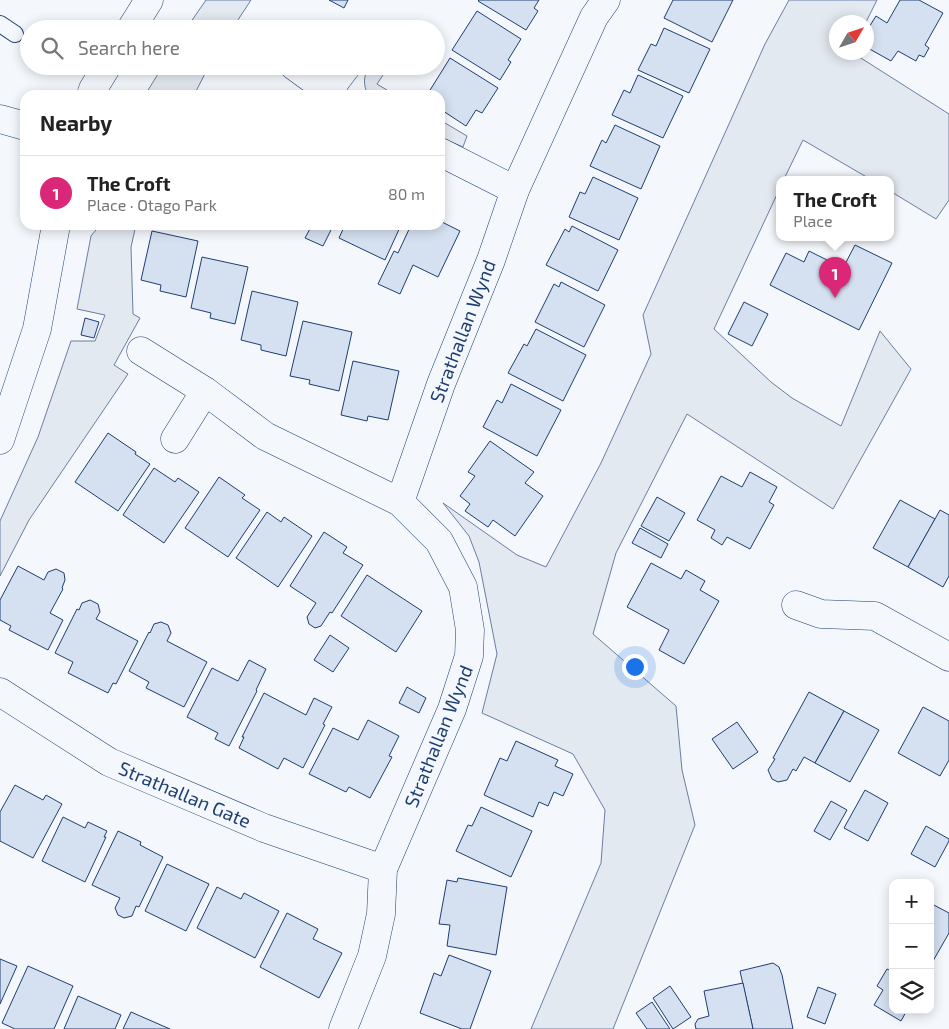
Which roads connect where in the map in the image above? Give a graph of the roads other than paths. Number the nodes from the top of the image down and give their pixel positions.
1 (149, 0) edge
2 (606, 0) edge
3 (137, 20) edge
4 (0, 24) edge
5 (15, 34) dead end
6 (102, 75) edge
7 (306, 75) edge
8 (342, 75) edge
9 (93, 90) edge
10 (327, 90) edge
11 (333, 90) edge
12 (0, 119) edge
13 (20, 125) edge
14 (445, 155) edge
15 (515, 190) junction
16 (55, 230) edge
17 (141, 350) dead end
18 (205, 391) junction
19 (175, 438) dead end
20 (0, 440) edge
21 (400, 502) junction
22 (796, 605) dead end
23 (949, 657) edge
24 (0, 692) edge
25 (383, 869) junction
26 (343, 1029) edge

1 - 3 street
2 - 15 street, Strathallan Wynd
4 - 5 lane
6 - 9 street
7 - 10 street
8 - 11 street
12 - 13 street
14 - 15 street
15 - 21 street, Strathallan Wynd
16 - 20 street
17 - 18 street, Strathallan Wynd
18 - 19 street
18 - 21 street, Strathallan Wynd
21 - 25 street, Strathallan Wynd
22 - 23 street
24 - 25 street, Strathallan Gate
25 - 26 street

